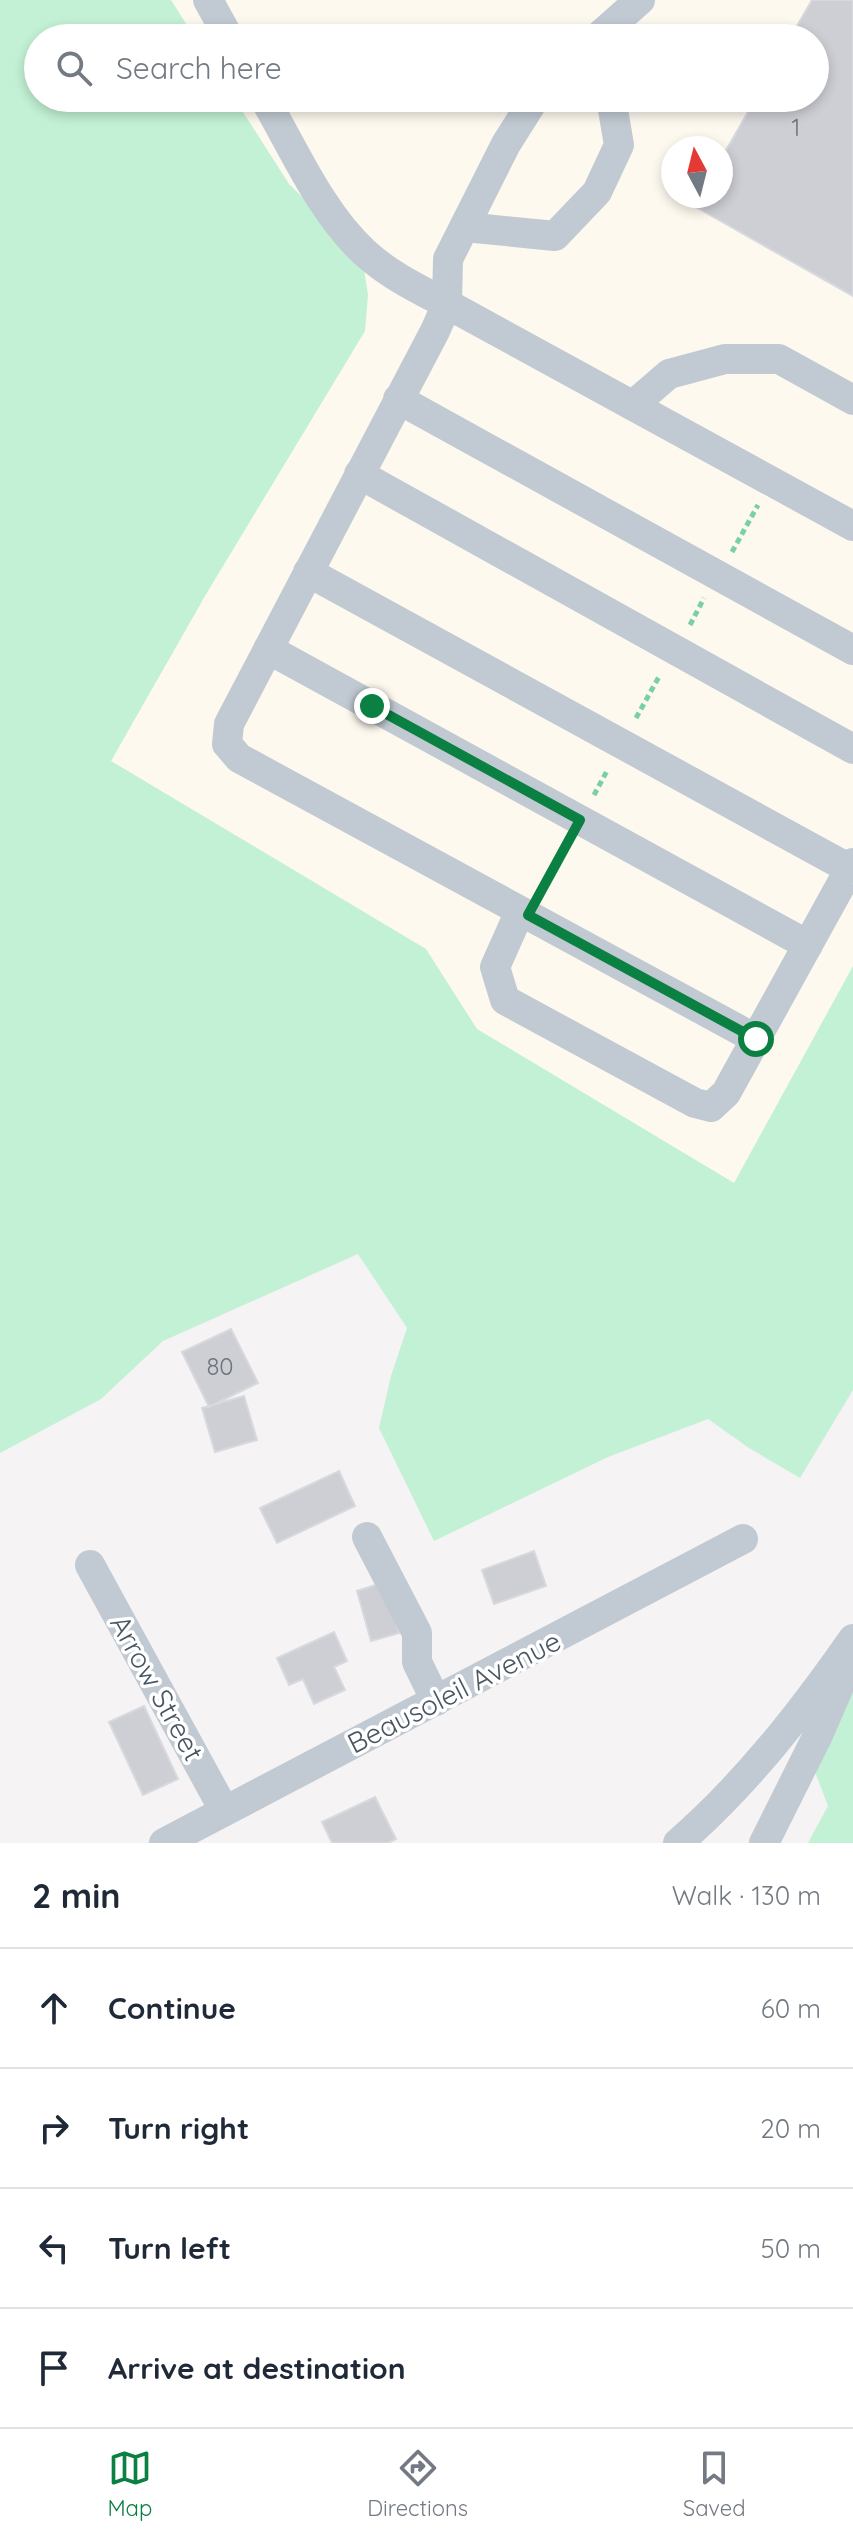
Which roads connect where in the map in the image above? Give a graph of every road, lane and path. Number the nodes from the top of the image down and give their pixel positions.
1 (208, 0) edge
2 (640, 0) edge
3 (221, 24) edge
4 (613, 24) edge
5 (272, 112) edge
6 (526, 112) edge
7 (613, 112) edge
8 (464, 227) junction
9 (447, 304) junction
10 (398, 399) junction
11 (853, 400) edge
12 (633, 405) junction
13 (359, 474) junction
14 (769, 480) junction
15 (853, 526) edge
16 (308, 572) junction
17 (718, 576) junction
18 (268, 649) junction
19 (675, 650) junction
20 (853, 650) edge
21 (622, 744) junction
22 (853, 749) edge
23 (580, 820) junction
24 (851, 866) edge
25 (524, 913) junction
26 (808, 945) junction
27 (756, 1039) junction
28 (367, 1537) dead end
29 (743, 1539) dead end
30 (90, 1565) dead end
31 (853, 1639) edge
32 (853, 1654) edge
33 (436, 1701) junction
34 (224, 1810) junction
35 (164, 1843) edge
36 (678, 1843) edge
37 (764, 1843) edge

1 - 3 street
2 - 4 street
5 - 9 street
6 - 8 street
7 - 8 street
8 - 9 street
9 - 10 street
9 - 12 street
10 - 13 street
10 - 17 street
11 - 12 street
12 - 14 street
13 - 16 street
13 - 19 street
14 - 15 street
14 - 17 path
16 - 18 street
16 - 21 street
17 - 19 path
17 - 20 street
18 - 23 street
18 - 25 street
19 - 21 path
19 - 22 street
21 - 23 path
21 - 24 street
23 - 25 path
23 - 26 street
24 - 26 street
25 - 27 street
25 - 27 street
26 - 27 street
28 - 33 street
29 - 33 street, Beausoleil Avenue
30 - 34 street, Arrow Street
31 - 36 street
32 - 37 street
33 - 34 street, Beausoleil Avenue
34 - 35 street, Beausoleil Avenue

